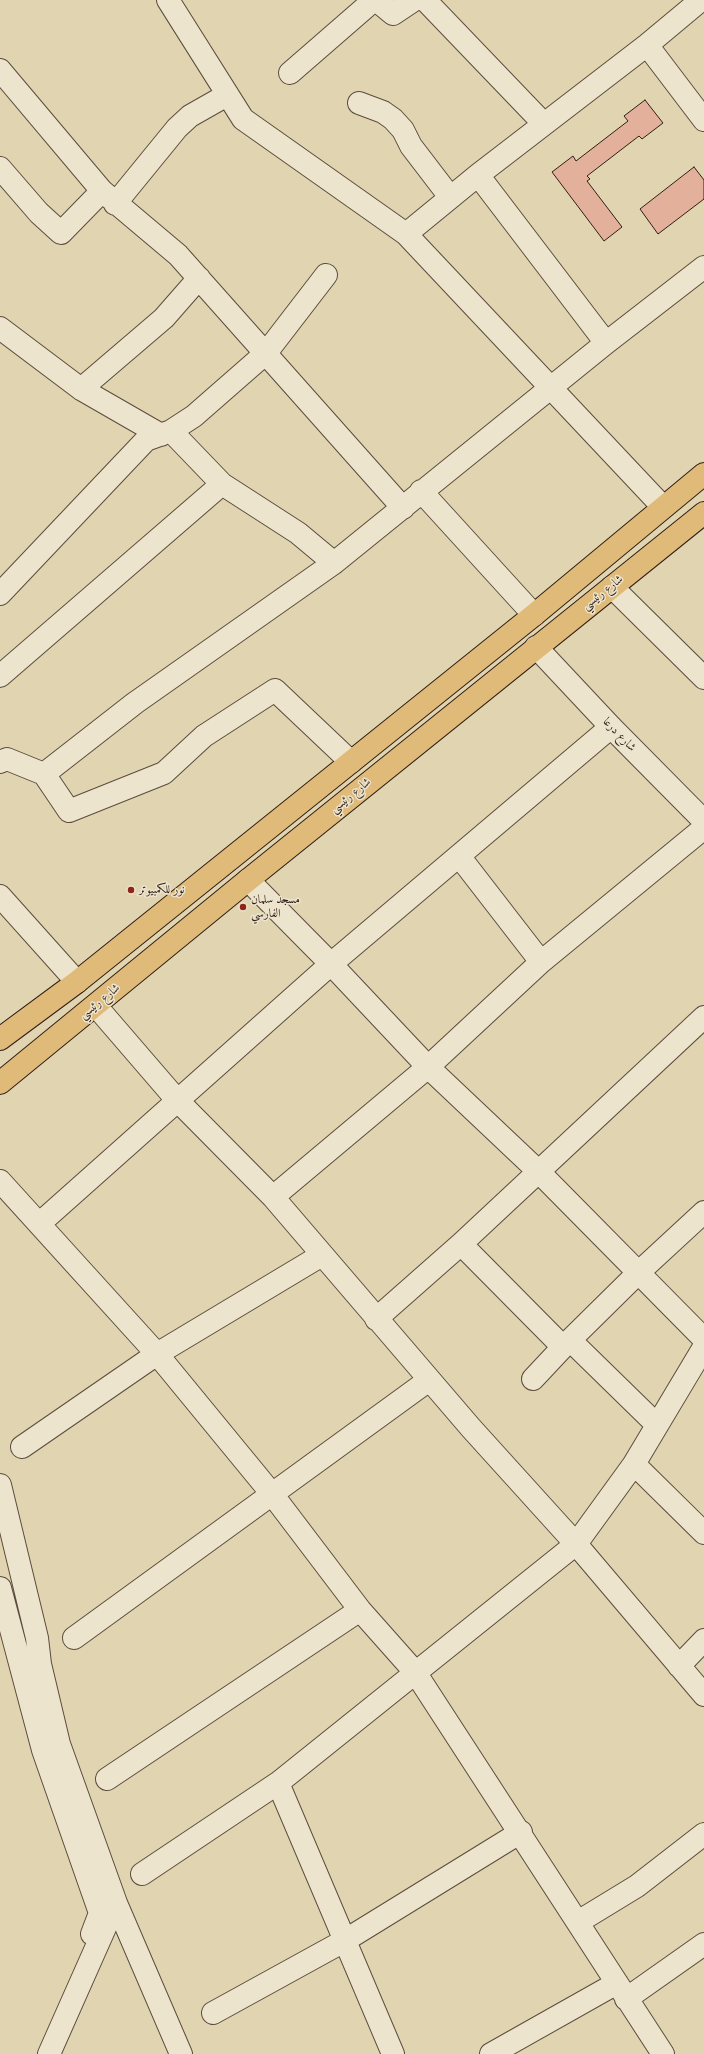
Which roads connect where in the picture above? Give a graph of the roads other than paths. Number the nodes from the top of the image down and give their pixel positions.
1 (375, 0) edge
2 (414, 0) edge
3 (425, 0) edge
4 (701, 0) edge
5 (176, 2) edge
6 (647, 45) junction
7 (0, 70) edge
8 (290, 73) dead end
9 (227, 94) junction
10 (359, 103) dead end
11 (704, 120) edge
12 (544, 124) junction
13 (0, 168) edge
14 (478, 176) junction
15 (109, 197) junction
16 (450, 197) junction
17 (406, 234) junction
18 (704, 267) edge
19 (326, 275) dead end
20 (199, 278) junction
21 (0, 328) edge
22 (606, 343) junction
23 (266, 353) junction
24 (551, 388) junction
25 (81, 389) junction
26 (166, 433) junction
27 (704, 474) edge
28 (222, 484) junction
29 (421, 491) junction
30 (666, 505) junction
31 (403, 508) junction
32 (696, 520) edge
33 (334, 563) junction
34 (612, 587) junction
35 (0, 594) edge
36 (534, 615) junction
37 (536, 647) junction
38 (0, 676) edge
39 (704, 678) edge
40 (611, 727) junction
41 (0, 762) edge
42 (351, 762) junction
43 (44, 774) junction
44 (704, 820) edge
45 (704, 828) edge
46 (459, 856) junction
47 (248, 880) junction
48 (0, 896) edge
49 (541, 962) junction
50 (331, 964) junction
51 (77, 982) junction
52 (48, 1004) junction
53 (96, 1006) junction
54 (704, 1017) edge
55 (0, 1026) edge
56 (0, 1039) edge
57 (428, 1067) junction
58 (0, 1083) edge
59 (177, 1100) junction
60 (538, 1171) junction
61 (0, 1181) edge
62 (273, 1197) junction
63 (704, 1212) edge
64 (39, 1224) junction
65 (461, 1244) junction
66 (322, 1255) junction
67 (638, 1273) junction
68 (376, 1319) junction
69 (704, 1339) edge
70 (566, 1343) junction
71 (704, 1347) edge
72 (156, 1354) junction
73 (533, 1379) dead end
74 (429, 1380) junction
75 (657, 1425) junction
76 (22, 1447) dead end
77 (634, 1464) junction
78 (0, 1484) edge
79 (272, 1494) junction
80 (704, 1533) edge
81 (576, 1544) junction
82 (0, 1588) edge
83 (360, 1610) junction
84 (74, 1638) dead end
85 (704, 1640) edge
86 (679, 1666) junction
87 (415, 1672) junction
88 (704, 1694) edge
89 (108, 1779) dead end
90 (278, 1783) junction
91 (521, 1832) junction
92 (704, 1834) edge
93 (142, 1874) dead end
94 (116, 1903) junction
95 (578, 1922) junction
96 (344, 1941) junction
97 (704, 1944) edge
98 (622, 1991) junction
99 (214, 2013) dead end
100 (516, 2048) edge
101 (40, 2054) edge
102 (49, 2054) edge
103 (181, 2054) edge
104 (393, 2054) edge
105 (491, 2054) edge
106 (663, 2054) edge

1 - 2 street
1 - 8 street
3 - 12 street
4 - 6 street
5 - 9 street
6 - 11 street
6 - 12 street
7 - 15 street
9 - 15 street
9 - 17 street
10 - 16 street
12 - 14 street
13 - 15 street
14 - 16 street
14 - 22 street
15 - 20 street
16 - 17 street
17 - 24 street
18 - 22 street
19 - 23 street
20 - 23 street
20 - 25 street
21 - 25 street
22 - 24 street
23 - 26 street
23 - 31 street
24 - 29 street
24 - 30 street
25 - 26 street
26 - 28 street
26 - 35 street
27 - 30 highway
28 - 33 street
28 - 38 street
29 - 31 street
29 - 36 street
30 - 32 highway
30 - 36 highway
31 - 33 street
32 - 34 highway, شارع رئيسي
33 - 43 street
34 - 37 highway, شارع رئيسي
34 - 39 street
36 - 42 highway
37 - 40 street, شارع درعا
37 - 47 highway, شارع رئيسي
40 - 44 street, شارع درعا
40 - 46 street
41 - 43 street
42 - 43 street
42 - 51 highway
45 - 49 street
46 - 49 street
46 - 50 street
47 - 50 street
47 - 53 highway, شارع رئيسي
48 - 51 street
49 - 57 street
50 - 57 street
50 - 59 street
51 - 52 highway
52 - 55 highway
52 - 56 highway
53 - 58 highway, شارع رئيسي
53 - 59 street
54 - 60 street
57 - 60 street
57 - 62 street
59 - 62 street
59 - 64 street
60 - 65 street
60 - 67 street
61 - 64 street
62 - 66 street
63 - 67 street
64 - 72 street
65 - 68 street
65 - 70 street
66 - 68 street
66 - 72 street
67 - 69 street
67 - 70 street
68 - 74 street
70 - 73 street
70 - 75 street
71 - 75 street
72 - 76 street
72 - 79 street
74 - 79 street
74 - 81 street
75 - 77 street
77 - 80 street
77 - 81 street
78 - 94 street
79 - 83 street
79 - 84 street
81 - 86 street
81 - 87 street
82 - 101 street
83 - 87 street
83 - 89 street
85 - 86 street
86 - 88 street
87 - 90 street
87 - 91 street
90 - 93 street
90 - 96 street
91 - 95 street
91 - 96 street
92 - 95 street
94 - 102 street
94 - 103 street
95 - 98 street
96 - 99 street
96 - 104 street
97 - 98 street
98 - 100 street
98 - 106 street
100 - 105 street

